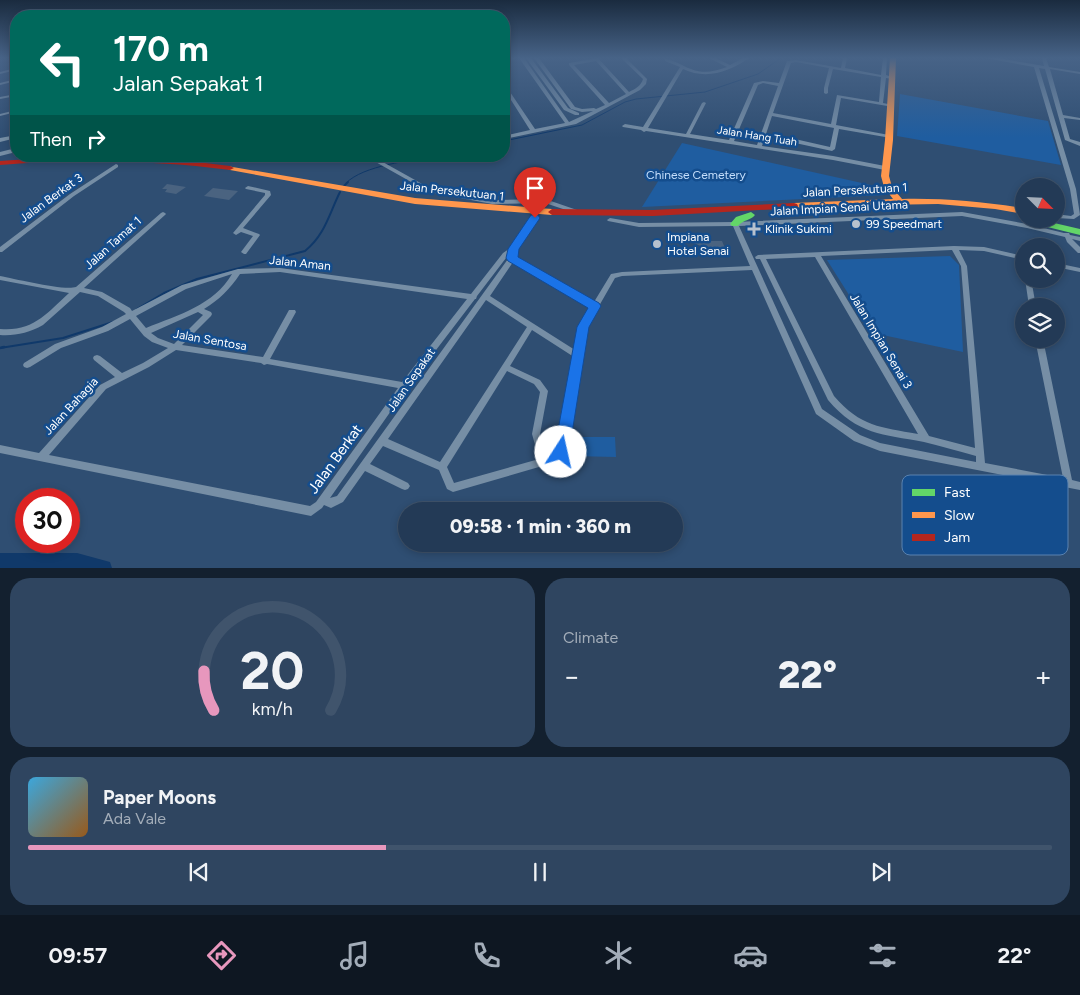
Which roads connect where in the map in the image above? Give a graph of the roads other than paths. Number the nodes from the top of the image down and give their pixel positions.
1 (540, 85) edge
2 (548, 85) edge
3 (556, 85) edge
4 (590, 85) edge
5 (620, 85) edge
6 (642, 85) edge
7 (671, 85) edge
8 (756, 85) edge
9 (780, 85) edge
10 (827, 85) edge
11 (888, 85) edge
12 (1042, 85) edge
13 (1052, 85) edge
14 (826, 93) dead end
15 (629, 94) junction
16 (510, 95) edge
17 (704, 103) dead end
18 (608, 105) junction
19 (886, 105) junction
20 (596, 111) junction
21 (770, 114) junction
22 (587, 116) junction
23 (1061, 116) junction
24 (1080, 119) edge
25 (568, 124) junction
26 (625, 126) dead end
27 (835, 126) junction
28 (644, 130) junction
29 (533, 131) junction
30 (510, 136) edge
31 (687, 136) junction
32 (889, 137) junction
33 (786, 140) dead end
34 (731, 142) junction
35 (1080, 144) edge
36 (759, 147) junction
37 (184, 162) edge
38 (378, 162) edge
39 (116, 166) junction
40 (0, 167) edge
41 (885, 168) junction
42 (248, 188) dead end
43 (332, 190) junction
44 (347, 193) junction
45 (898, 200) junction
46 (496, 202) junction
47 (1076, 205) junction
48 (476, 206) junction
49 (1015, 208) edge
50 (163, 214) dead end
51 (587, 214) junction
52 (1080, 214) edge
53 (751, 215) junction
54 (1015, 216) edge
55 (535, 218) junction
56 (1065, 218) edge
57 (610, 220) junction
58 (1065, 220) edge
59 (735, 224) junction
60 (1080, 226) edge
61 (1055, 228) edge
62 (1067, 232) junction
63 (1080, 232) edge
64 (1080, 239) edge
65 (954, 248) junction
66 (0, 250) edge
67 (1080, 251) edge
68 (244, 252) dead end
69 (817, 255) junction
70 (1015, 256) edge
71 (508, 257) junction
72 (762, 257) junction
73 (750, 258) junction
74 (1065, 267) edge
75 (754, 268) junction
76 (1080, 270) edge
77 (238, 271) junction
78 (0, 278) edge
79 (78, 289) junction
80 (484, 296) junction
81 (474, 297) junction
82 (595, 306) junction
83 (199, 310) junction
84 (130, 312) junction
85 (292, 312) dead end
86 (531, 326) junction
87 (0, 332) edge
88 (146, 332) junction
89 (175, 347) junction
90 (1041, 348) edge
91 (578, 356) junction
92 (97, 358) dead end
93 (264, 362) junction
94 (27, 365) dead end
95 (505, 367) junction
96 (121, 377) junction
97 (404, 386) junction
98 (926, 439) junction
99 (382, 441) junction
100 (0, 449) edge
101 (979, 453) junction
102 (41, 457) junction
103 (544, 461) junction
104 (364, 466) junction
105 (442, 467) junction
106 (981, 467) junction
107 (1024, 475) edge
108 (1066, 475) edge
109 (1068, 483) edge
110 (405, 486) dead end
111 (1080, 486) edge
112 (322, 500) junction

1 - 25 street
2 - 22 street
3 - 20 street
4 - 18 street
5 - 15 street
6 - 15 street
7 - 28 street
8 - 34 street
9 - 21 street
10 - 14 street
11 - 19 main road
12 - 47 street
13 - 23 street
15 - 18 street
16 - 29 street
17 - 31 street
18 - 20 street
19 - 27 street
19 - 32 main road
20 - 22 street
21 - 27 street
21 - 36 street
22 - 25 street
23 - 24 street
23 - 35 street
25 - 29 street
26 - 28 street, Jalan Hang Tuah
27 - 32 street
27 - 33 street
28 - 31 street, Jalan Hang Tuah
29 - 30 street
31 - 34 street, Jalan Hang Tuah
32 - 41 main road
34 - 36 street, Jalan Hang Tuah
36 - 41 street, Jalan Hang Tuah
37 - 43 main road, Jalan Persekutuan 1
38 - 46 street
39 - 40 main road, Jalan Persekutuan 1
39 - 43 main road, Jalan Persekutuan 1
39 - 66 street, Jalan Berkat 3
41 - 45 main road
42 - 68 street
43 - 44 main road, Jalan Persekutuan 1
44 - 48 main road, Jalan Persekutuan 1
44 - 55 main road, Jalan Persekutuan 1
45 - 49 main road, Jalan Persekutuan 1
45 - 51 main road, Jalan Persekutuan 1
46 - 48 street
46 - 51 street
47 - 52 street
47 - 56 street
48 - 51 main road, Jalan Persekutuan 1
50 - 79 street, Jalan Tamat 1
53 - 54 main road, Jalan Persekutuan 1
53 - 57 main road, Jalan Persekutuan 1
53 - 59 main road
55 - 57 main road, Jalan Persekutuan 1
55 - 71 street
57 - 59 street, Jalan Impian Senai Utama
58 - 60 main road
59 - 62 street, Jalan Impian Senai Utama
59 - 73 street
61 - 62 main road, Jalan Persekutuan 1
62 - 63 main road, Jalan Persekutuan 1
62 - 64 street, Jalan Impian Senai Utama
62 - 67 street
65 - 69 street
65 - 70 street
65 - 101 street
69 - 72 street
69 - 98 street, Jalan Impian Senai 3
71 - 80 street, Jalan Sepakat
71 - 81 street, Jalan Berkat
71 - 82 street
72 - 73 street
72 - 98 street
73 - 75 street
74 - 76 street
75 - 82 street
75 - 106 street
77 - 81 street, Jalan Aman
77 - 83 street
77 - 84 street, Jalan Aman
78 - 79 street, Jalan Sentosa
79 - 84 street, Jalan Sentosa
79 - 87 street, Jalan Tamat 1
80 - 86 street
80 - 99 street, Jalan Sepakat
81 - 97 street, Jalan Berkat
82 - 91 street
83 - 88 street
83 - 89 street, Jalan Bahagia
84 - 88 street, Jalan Sentosa
84 - 94 street, Jalan Aman
85 - 93 street
86 - 91 street
86 - 95 street
88 - 89 street, Jalan Sentosa
89 - 93 street, Jalan Sentosa
89 - 96 street, Jalan Bahagia
90 - 108 street
91 - 103 street
92 - 96 street
93 - 97 street, Jalan Sentosa
95 - 103 street
95 - 105 street
96 - 102 street, Jalan Bahagia
97 - 112 street, Jalan Berkat
98 - 101 street
99 - 104 street, Jalan Sepakat
99 - 105 street
100 - 102 street, Jalan Berkat
101 - 106 street
102 - 112 street, Jalan Berkat
103 - 105 street
104 - 110 street
104 - 112 street, Jalan Sepakat
106 - 107 street
109 - 111 street

